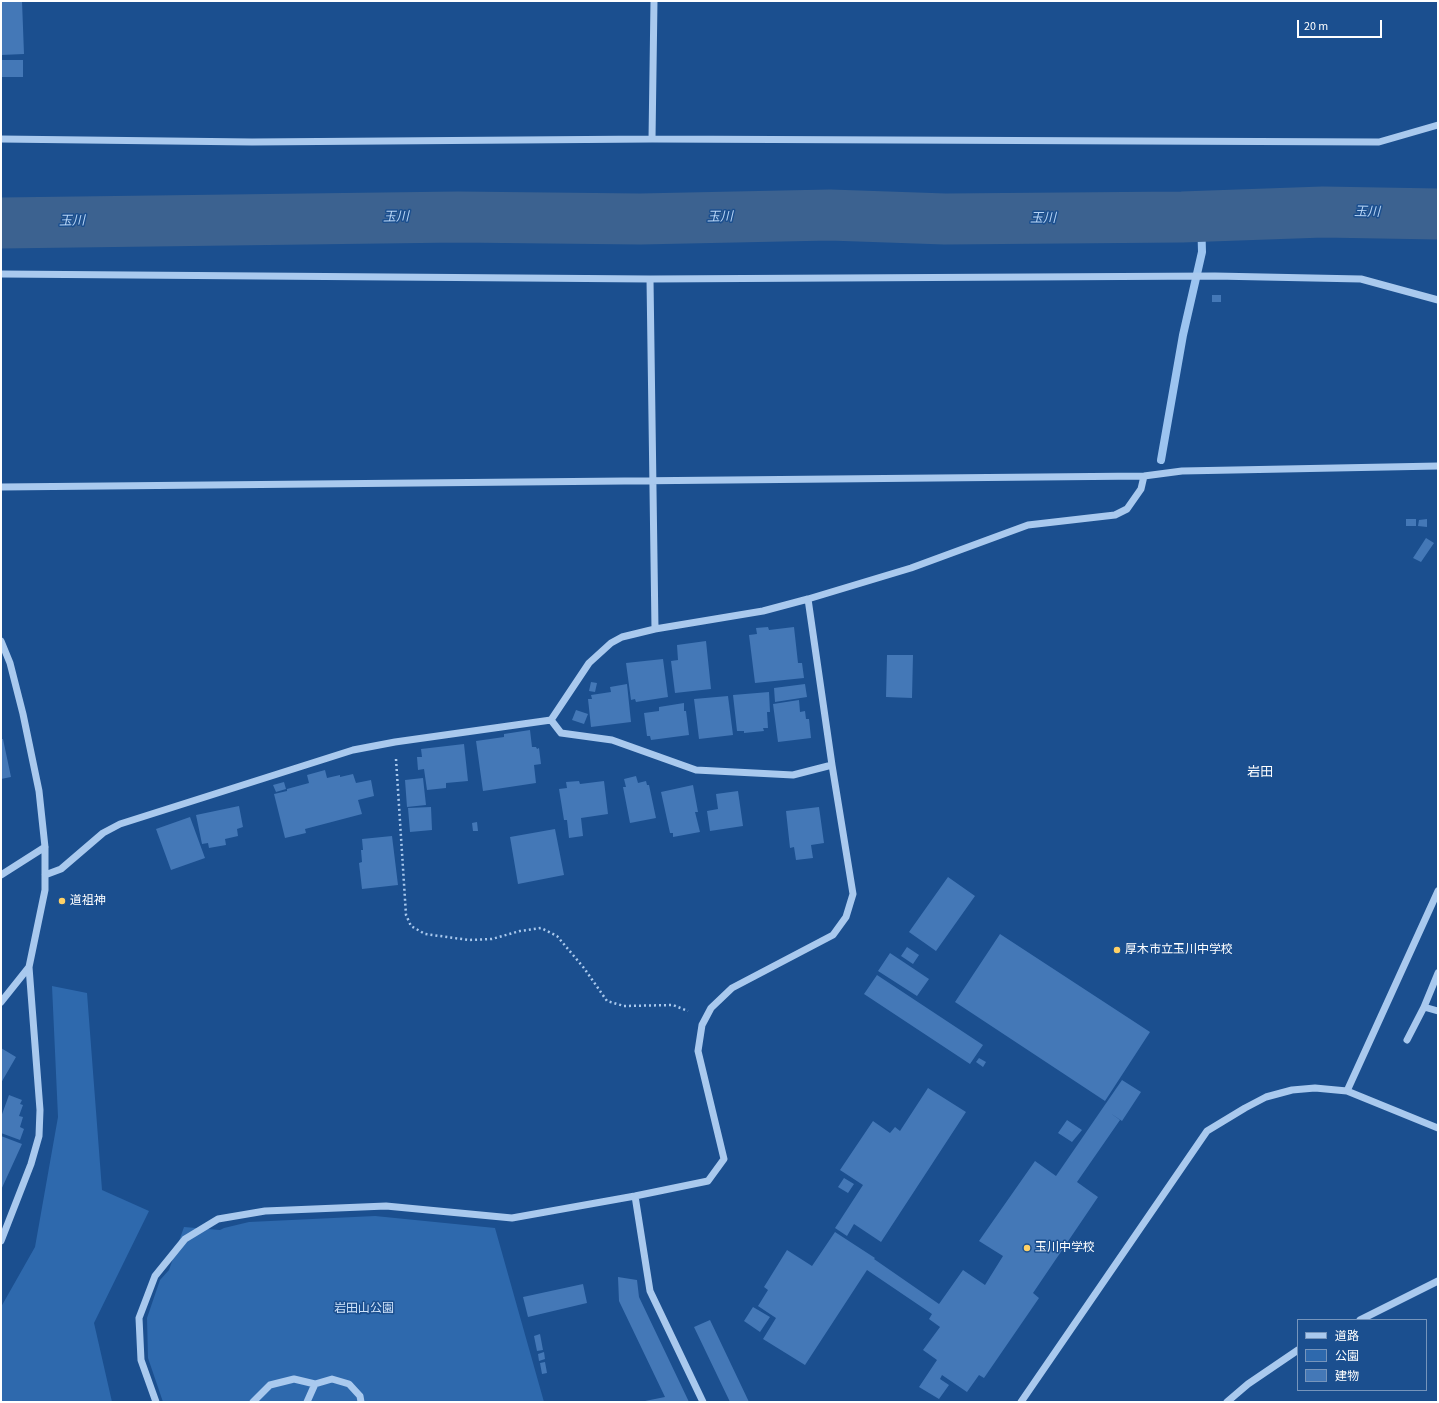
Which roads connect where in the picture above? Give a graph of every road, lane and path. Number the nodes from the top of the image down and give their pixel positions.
1 (654, 1) edge
2 (1438, 125) edge
3 (1, 139) edge
4 (652, 139) junction
5 (1, 274) edge
6 (650, 279) junction
7 (1438, 300) edge
8 (1438, 466) edge
9 (1144, 476) junction
10 (652, 481) junction
11 (1, 487) edge
12 (808, 599) junction
13 (655, 629) junction
14 (1, 641) edge
15 (551, 720) junction
16 (395, 742) junction
17 (832, 765) junction
18 (45, 847) junction
19 (1, 875) edge
20 (45, 875) junction
21 (1438, 891) edge
22 (29, 967) junction
23 (1438, 973) edge
24 (1, 1002) edge
25 (1424, 1007) junction
26 (1438, 1011) edge
27 (706, 1017) junction
28 (1407, 1040) dead end
29 (1347, 1091) junction
30 (1438, 1128) edge
31 (635, 1196) junction
32 (1, 1241) edge
33 (1438, 1282) edge
34 (1362, 1319) edge
35 (1297, 1351) edge
36 (315, 1384) junction
37 (156, 1402) edge
38 (253, 1402) edge
39 (307, 1402) edge
40 (361, 1402) edge
41 (703, 1402) edge
42 (1021, 1402) edge
43 (1227, 1402) edge

1 - 4 street
2 - 4 street
3 - 4 street
5 - 6 street
6 - 7 street
6 - 10 street
8 - 9 street
9 - 10 street
9 - 12 street
10 - 11 street
10 - 13 street
12 - 13 street
12 - 17 street
13 - 15 street
14 - 18 street
15 - 16 street
15 - 17 street
16 - 20 street
16 - 27 path
17 - 27 street
18 - 19 street
18 - 20 street
20 - 22 street
21 - 29 street
22 - 24 street
22 - 32 street
23 - 25 street
25 - 26 street
25 - 28 street
27 - 31 street
29 - 30 street
29 - 42 street
31 - 37 street
31 - 41 street
33 - 34 street
35 - 43 street
36 - 38 street
36 - 39 street
36 - 40 street

